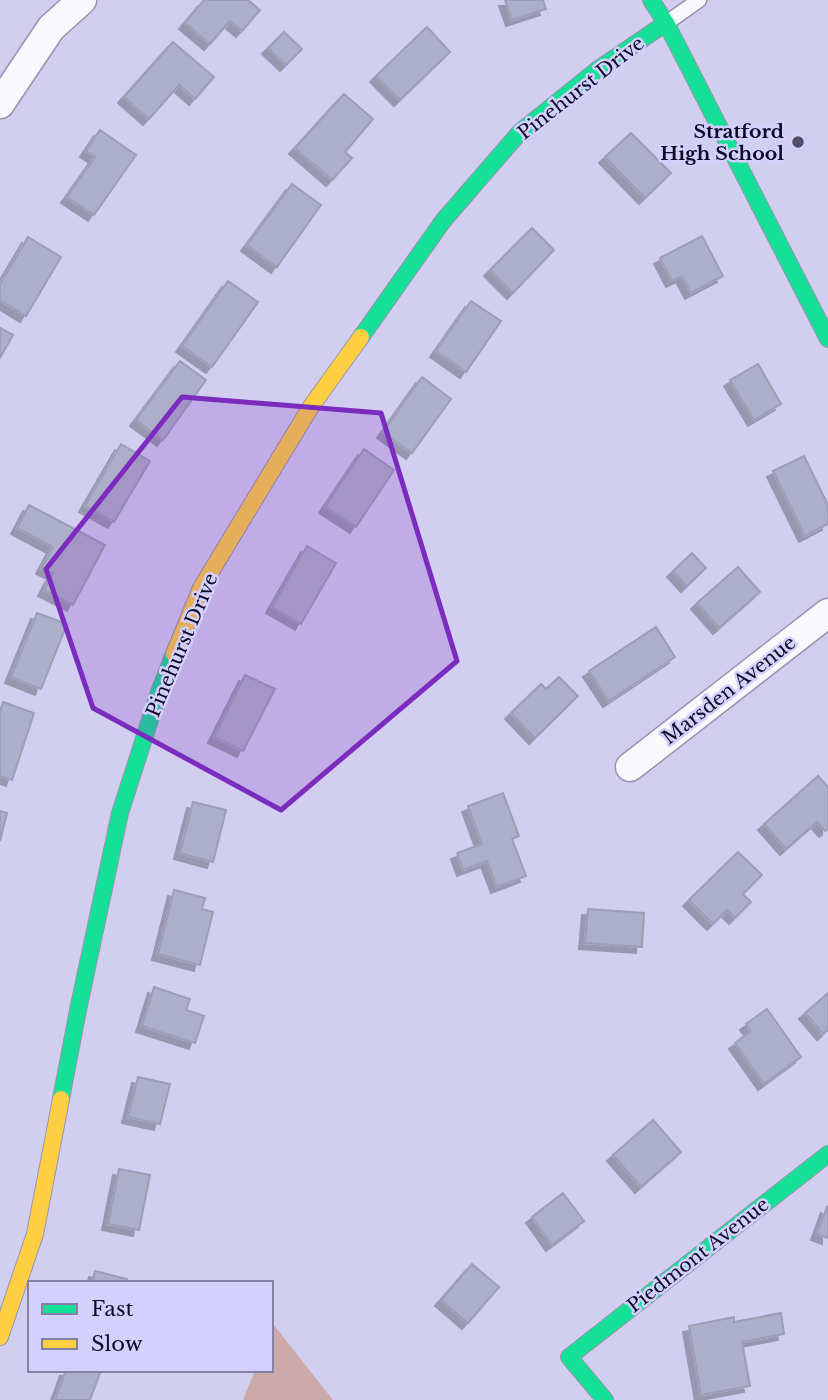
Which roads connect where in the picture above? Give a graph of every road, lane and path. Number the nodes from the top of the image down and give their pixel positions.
1 (82, 0) edge
2 (651, 0) edge
3 (699, 0) edge
4 (666, 23) junction
5 (0, 104) edge
6 (828, 339) edge
7 (828, 613) edge
8 (630, 767) dead end
9 (828, 1154) edge
10 (0, 1337) edge
11 (605, 1400) edge

1 - 5 street
2 - 4 street
3 - 4 lane
4 - 6 street
4 - 10 street, Pinehurst Drive
7 - 8 street, Marsden Avenue
9 - 11 street, Piedmont Avenue

